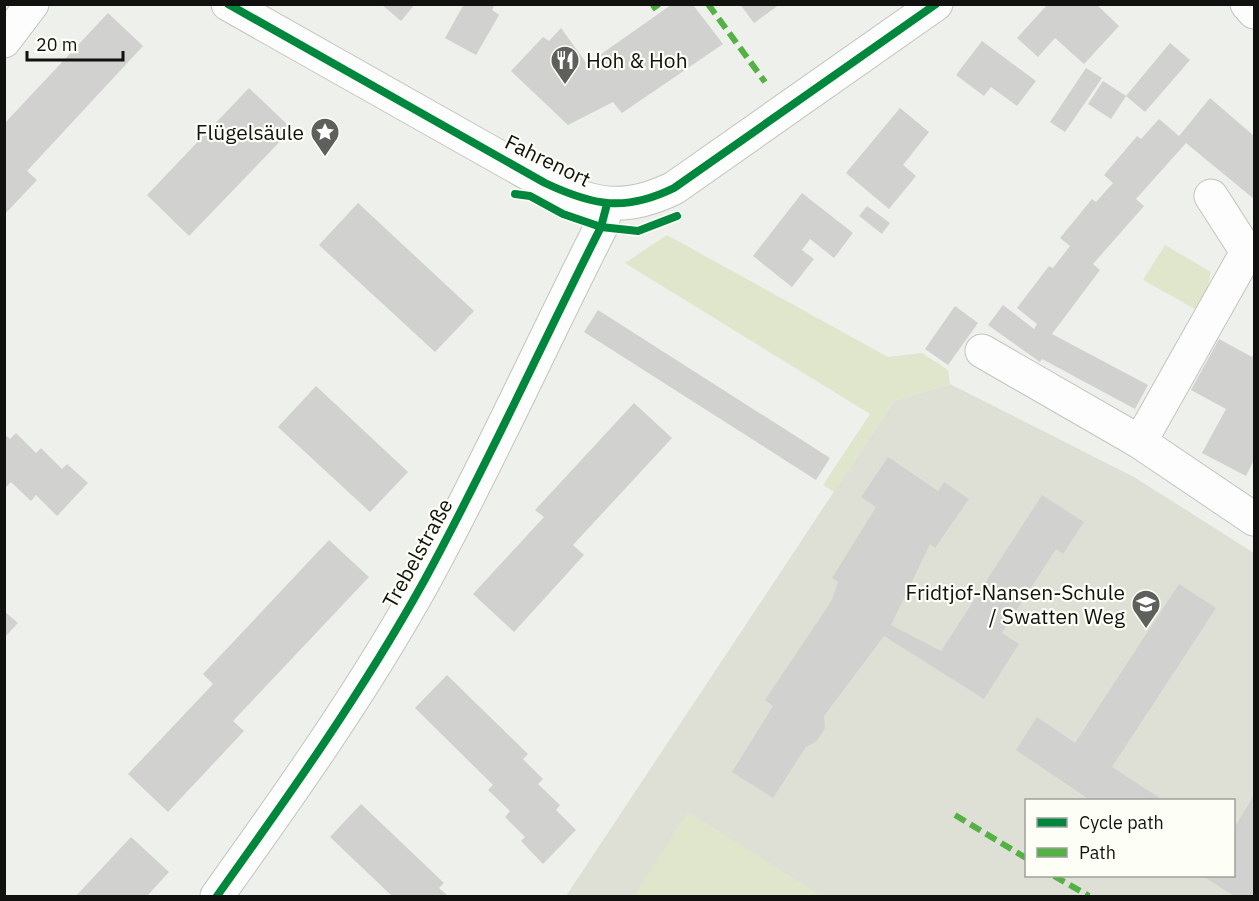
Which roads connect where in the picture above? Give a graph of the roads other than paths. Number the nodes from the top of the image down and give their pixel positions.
1 (32, 4) edge
2 (228, 4) edge
3 (936, 4) edge
4 (1247, 4) edge
5 (1254, 12) edge
6 (4, 41) edge
7 (1211, 196) dead end
8 (607, 204) junction
9 (982, 351) dead end
10 (1140, 442) junction
11 (1254, 519) edge
12 (217, 897) edge

1 - 6 street
2 - 8 street, Fahrenort
3 - 8 street, Fahrenort
4 - 5 street
7 - 10 street
8 - 12 street, Trebelstraße
9 - 10 street
10 - 11 street

